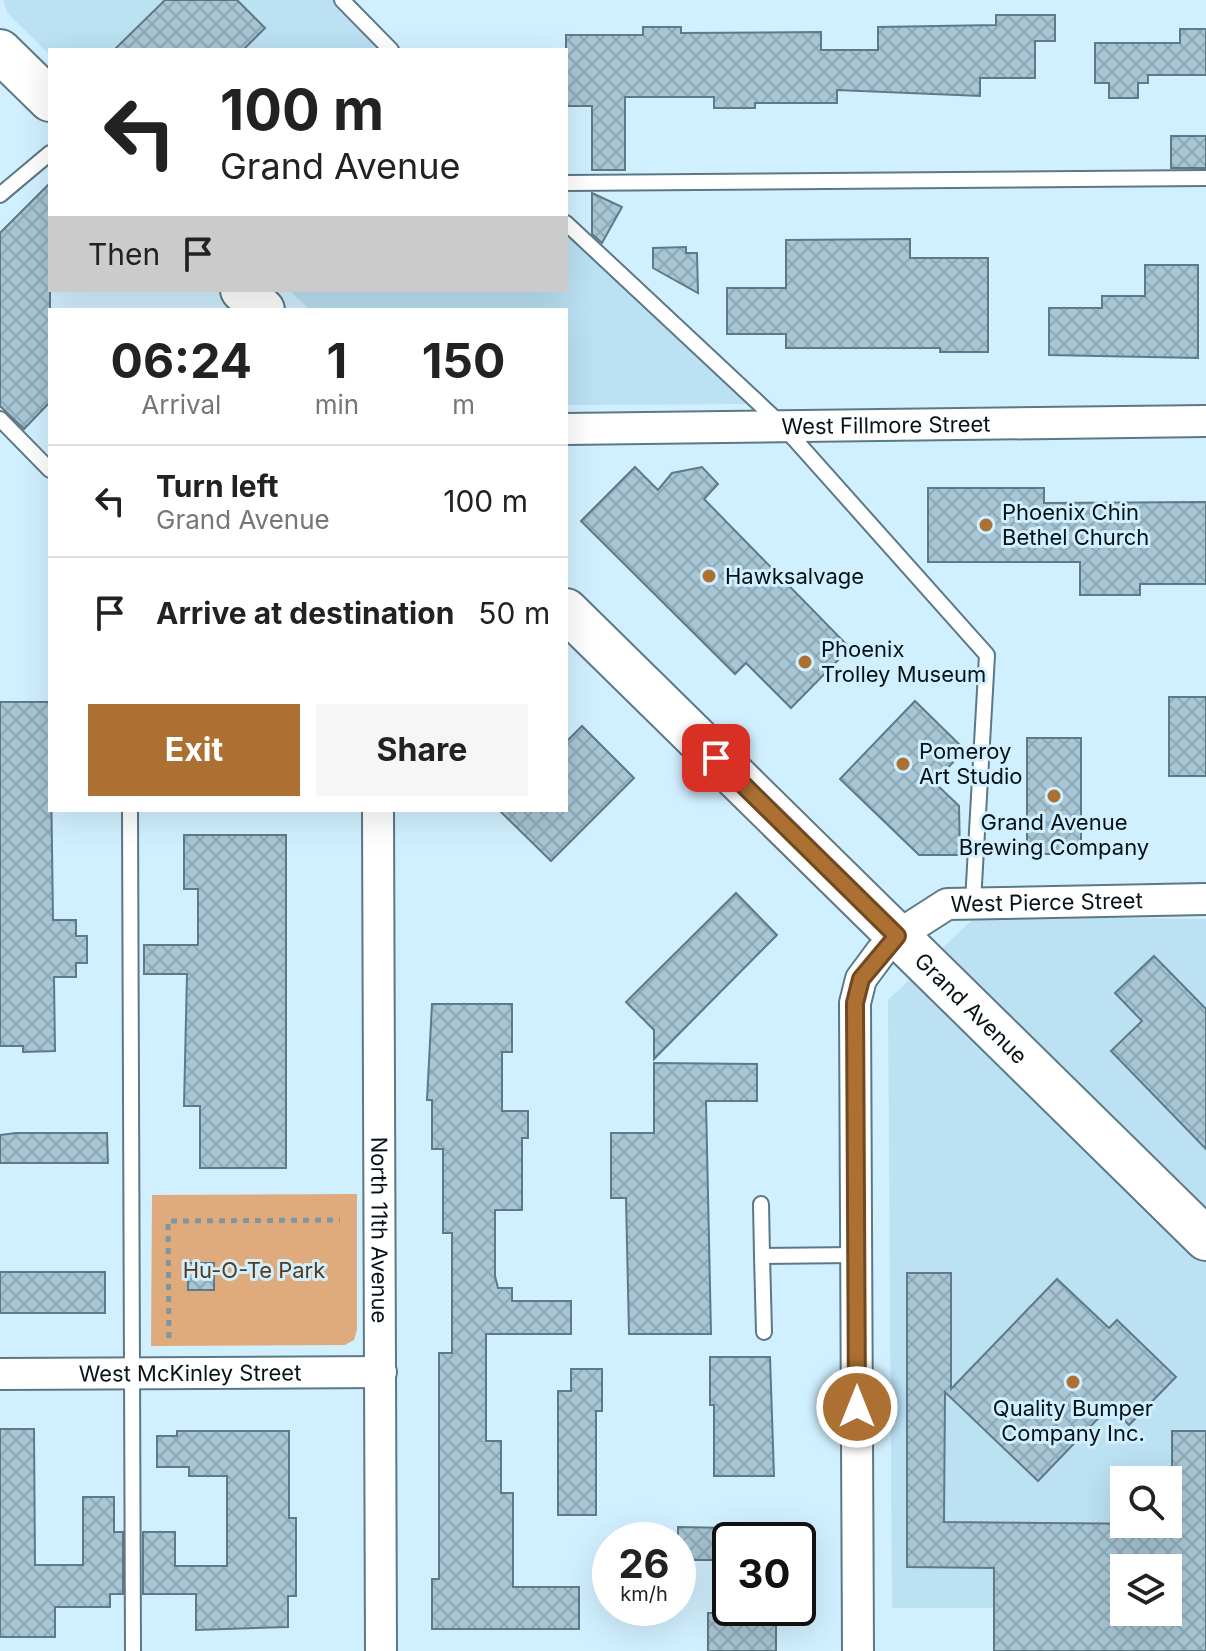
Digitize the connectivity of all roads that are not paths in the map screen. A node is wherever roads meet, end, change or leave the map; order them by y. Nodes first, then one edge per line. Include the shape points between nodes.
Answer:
1 (342, 0) edge
2 (389, 48) edge
3 (0, 51) edge
4 (48, 98) edge
5 (48, 155) edge
6 (1206, 178) edge
7 (568, 183) edge
8 (0, 195) edge
9 (568, 225) edge
10 (244, 292) edge
11 (261, 308) edge
12 (0, 419) edge
13 (1206, 421) edge
14 (781, 424) junction
15 (568, 429) edge
16 (48, 468) edge
17 (568, 612) edge
18 (130, 812) edge
19 (378, 812) edge
20 (1206, 899) edge
21 (973, 902) junction
22 (897, 936) junction
23 (761, 1204) dead end
24 (1206, 1239) edge
25 (856, 1255) junction
26 (762, 1256) junction
27 (764, 1332) dead end
28 (381, 1372) junction
29 (0, 1374) edge
30 (132, 1374) junction
31 (133, 1651) edge
32 (381, 1651) edge
33 (858, 1651) edge

1 - 2 lane
3 - 4 main road
5 - 8 lane
6 - 7 lane
9 - 14 lane
10 - 11 main road
12 - 16 lane
13 - 14 street, West Fillmore Street
14 - 15 street, West Fillmore Street
14 - 21 lane via 987,655
17 - 22 main road, Grand Avenue
18 - 30 lane
19 - 28 street, North 11th Avenue
20 - 21 street, West Pierce Street
21 - 22 street, West Pierce Street via 947,904
22 - 24 main road, Grand Avenue
22 - 25 street, West Pierce Street via 861,979 855,1003
23 - 26 lane
25 - 26 lane
25 - 33 street, West Pierce Street
26 - 27 lane
28 - 30 street, West McKinley Street
28 - 32 street, North 11th Avenue
29 - 30 street, West McKinley Street
30 - 31 lane

